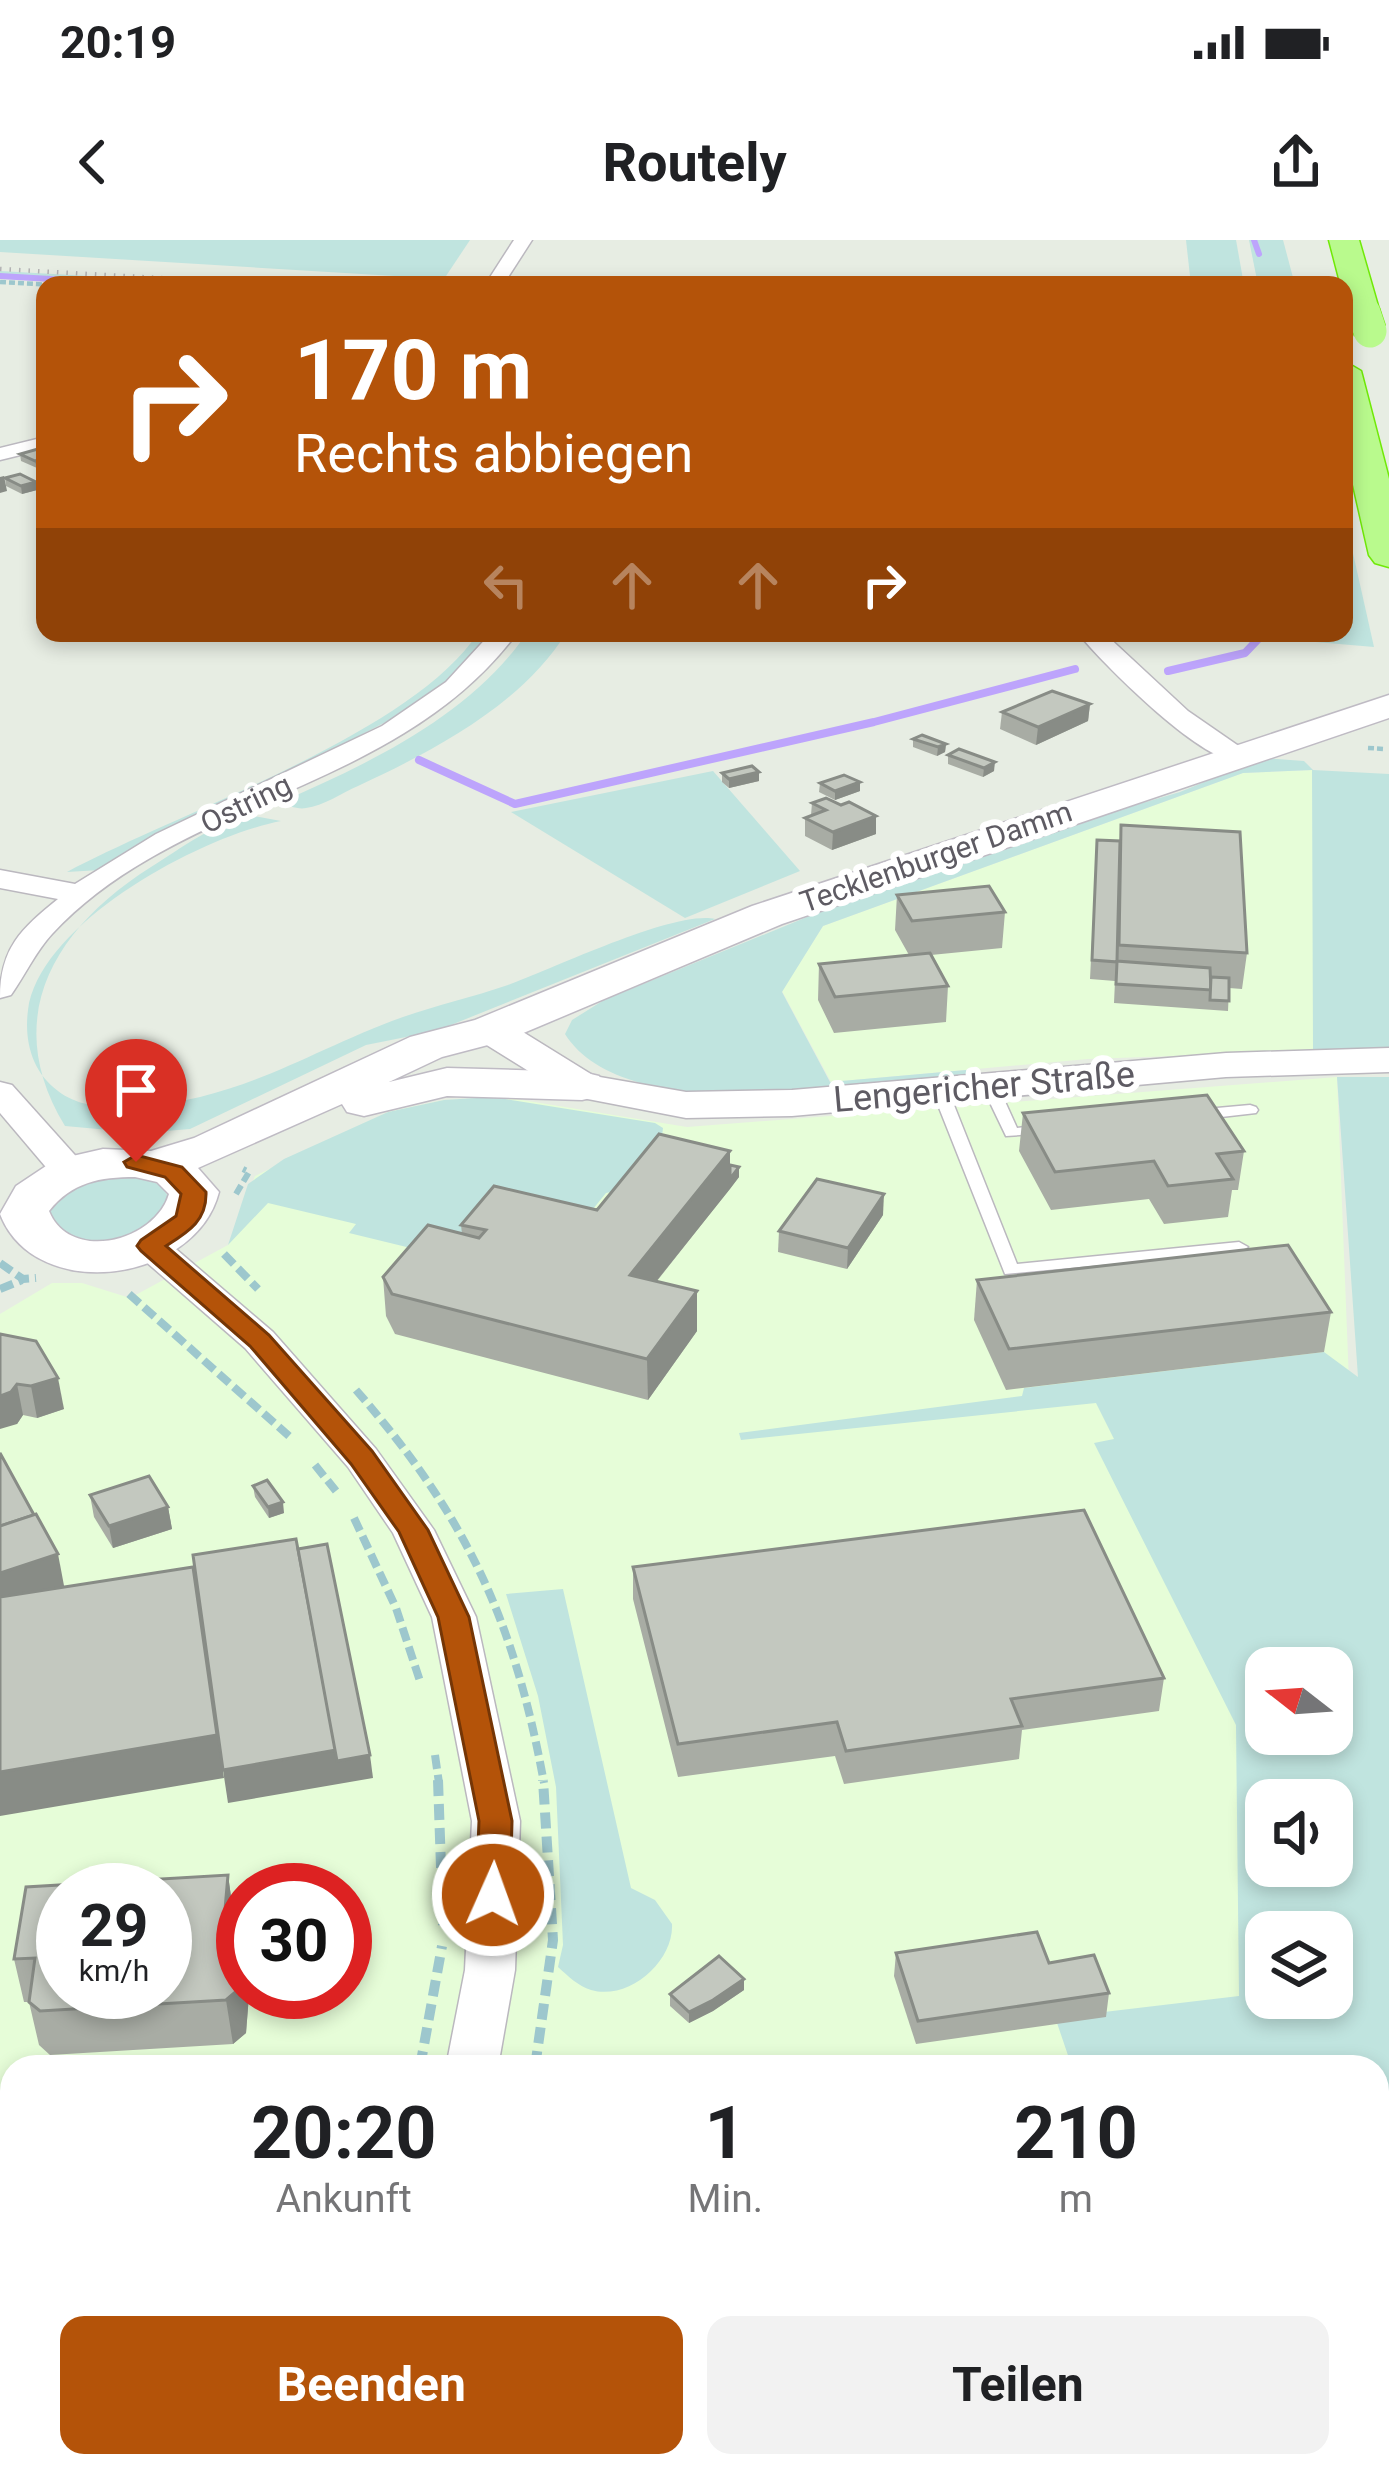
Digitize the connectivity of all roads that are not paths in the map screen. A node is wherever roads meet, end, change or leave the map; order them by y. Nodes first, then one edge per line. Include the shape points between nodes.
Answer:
1 (523, 240) edge
2 (1344, 240) edge
3 (500, 276) edge
4 (1362, 369) edge
5 (36, 445) edge
6 (0, 454) edge
7 (1389, 554) edge
8 (496, 642) edge
9 (1100, 642) edge
10 (1389, 706) edge
11 (1233, 755) junction
12 (0, 879) edge
13 (81, 894) junction
14 (0, 988) edge
15 (491, 1030) junction
16 (1389, 1060) edge
17 (582, 1085) junction
18 (990, 1085) junction
19 (940, 1090) junction
20 (0, 1092) edge
21 (345, 1108) junction
22 (1250, 1110) dead end
23 (1178, 1117) edge
24 (1060, 1128) edge
25 (69, 1171) junction
26 (175, 1179) junction
27 (150, 1246) junction
28 (1239, 1247) edge
29 (20, 1259) edge
30 (474, 2055) edge

1 - 3 street
2 - 4 highway via 1367,322
4 - 7 highway
5 - 6 street
8 - 13 street, Ostring via 443,698 402,725
9 - 11 street
10 - 11 main road, Tecklenburger Damm
11 - 15 main road, Tecklenburger Damm via 767,915
12 - 13 street
13 - 14 street, Ostring via 20,954
15 - 17 street, Lengericher Straße
15 - 21 main road, Tecklenburger Damm via 449,1060
15 - 26 main road, Tecklenburger Damm via 426,1047 211,1148
16 - 18 street, Lengericher Straße
17 - 19 street, Lengericher Straße via 650,1101 736,1106
17 - 21 main road, Lengericher Straße via 447,1082
18 - 19 street, Lengericher Straße
18 - 24 lane via 1012,1133
19 - 28 lane via 1011,1270
20 - 25 street
21 - 26 main road, Tecklenburger Damm
22 - 23 lane
25 - 26 main road via 114,1162
25 - 29 main road via 47,1182 24,1211
26 - 27 main road via 194,1207
27 - 29 main road
27 - 30 street via 259,1340 362,1458 413,1530 454,1617 496,1821 490,1970

